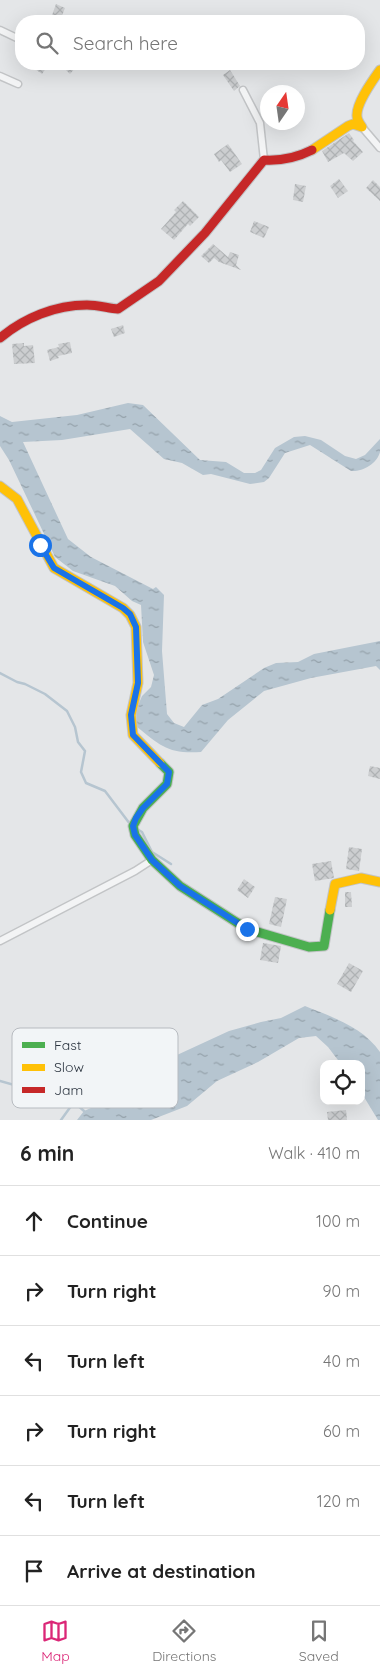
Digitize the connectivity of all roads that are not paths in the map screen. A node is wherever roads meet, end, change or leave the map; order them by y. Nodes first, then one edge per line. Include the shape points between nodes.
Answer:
1 (0, 30) edge
2 (15, 37) edge
3 (380, 70) edge
4 (0, 76) edge
5 (18, 84) dead end
6 (244, 90) dead end
7 (362, 127) junction
8 (380, 148) edge
9 (264, 160) junction
10 (0, 338) edge
11 (0, 486) edge
12 (152, 860) junction
13 (380, 882) edge
14 (0, 941) edge

1 - 2 street
3 - 7 street via 357,112
4 - 5 street
6 - 9 street via 260,123
7 - 8 street
7 - 9 street via 348,126 312,151 274,162
9 - 10 street via 205,233 159,281 118,309 86,305 56,309 20,323
11 - 12 street via 17,499 54,568 123,608 136,627 138,683 131,715 133,735 169,772 167,784 143,808 133,826 135,835
12 - 13 street via 180,886 247,929 309,947 324,946 334,884 360,878
12 - 14 street via 135,872

